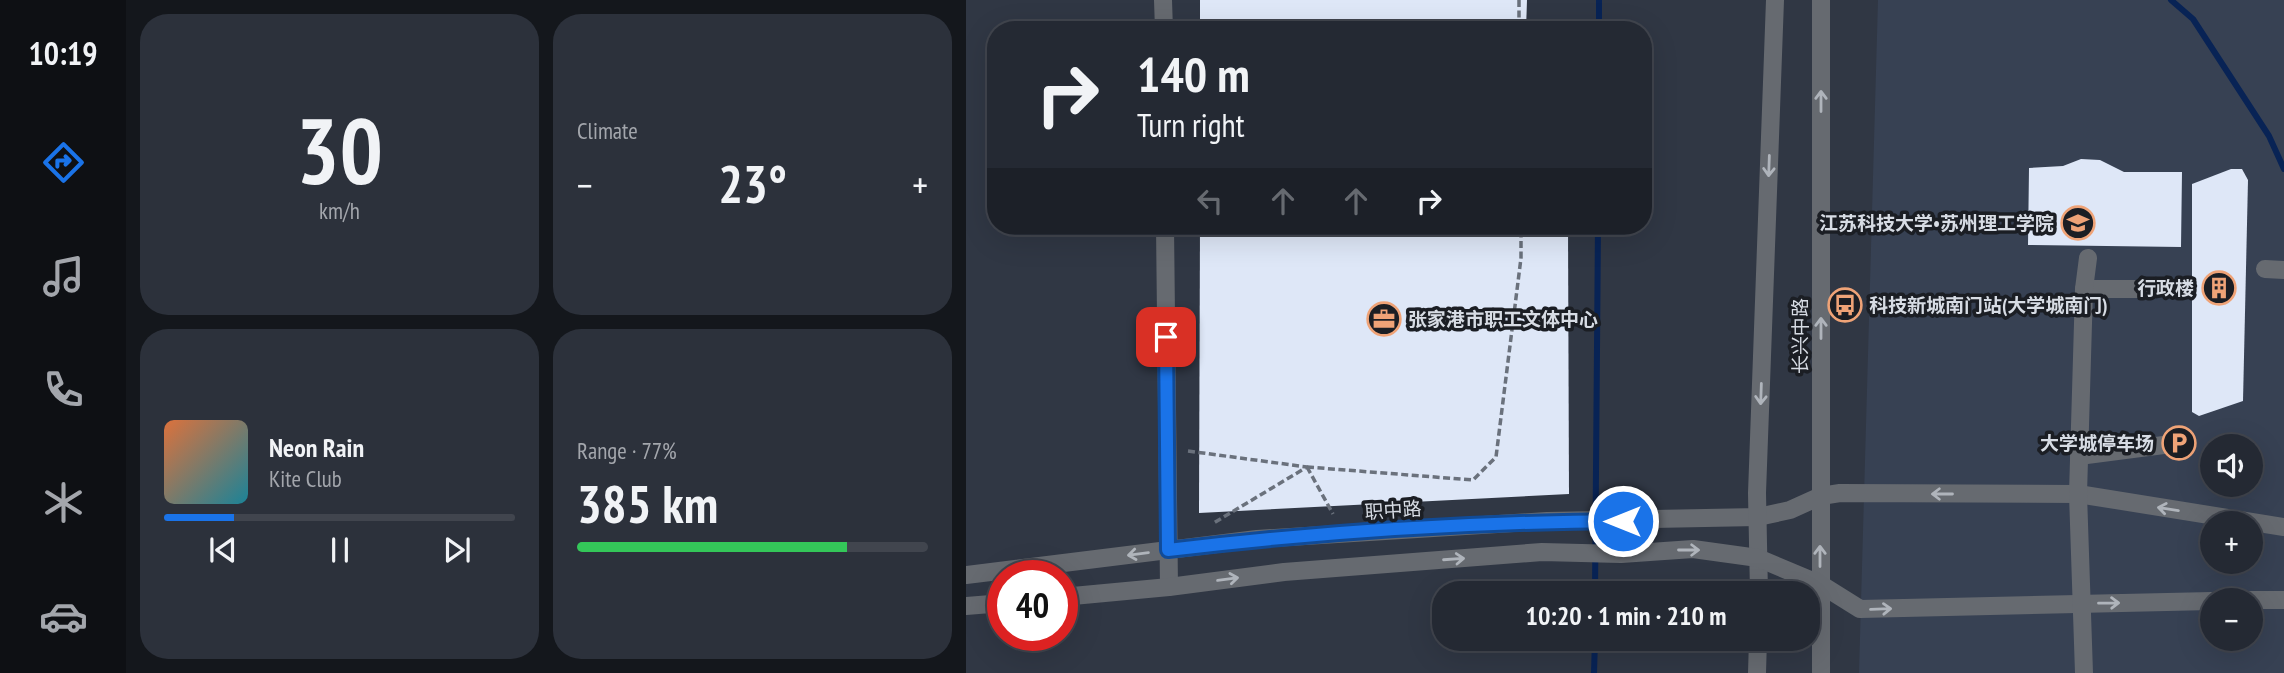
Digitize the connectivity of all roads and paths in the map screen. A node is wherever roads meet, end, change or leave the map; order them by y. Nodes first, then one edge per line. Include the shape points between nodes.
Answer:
1 (1163, 0) edge
2 (1519, 0) edge
3 (1774, 0) edge
4 (1821, 0) edge
5 (1164, 21) edge
6 (1519, 21) edge
7 (1165, 235) edge
8 (1521, 235) edge
9 (2088, 258) dead end
10 (2265, 269) dead end
11 (2284, 270) edge
12 (2084, 289) junction
13 (2153, 289) dead end
14 (2179, 443) dead end
15 (1167, 448) junction
16 (2079, 456) junction
17 (1307, 467) junction
18 (2078, 494) junction
19 (1821, 496) junction
20 (1758, 517) junction
21 (2284, 527) edge
22 (1203, 529) dead end
23 (1343, 534) junction
24 (1168, 550) junction
25 (1758, 558) junction
26 (966, 575) edge
27 (1759, 581) edge
28 (1813, 581) edge
29 (1820, 584) junction
30 (1170, 587) junction
31 (1078, 596) edge
32 (2263, 600) edge
33 (2284, 600) edge
34 (2200, 601) edge
35 (2082, 603) junction
36 (987, 604) edge
37 (966, 606) edge
38 (1758, 651) edge
39 (1758, 673) edge
40 (1821, 673) edge
41 (2084, 673) edge

1 - 5 street
2 - 6 path
3 -> 20 street, 长兴中路
19 -> 4 street, 长兴中路
7 - 15 street
8 - 17 path via 1496,457 1473,480
9 - 12 street
10 - 11 street
12 - 13 street
12 - 16 street
14 - 16 street
15 - 17 path
15 - 24 street
16 - 18 street
17 - 22 path
17 - 23 path
18 -> 19 street, 职中路
21 -> 18 street, 职中路
18 - 35 street
19 - 20 street, 职中路
29 -> 19 street, 长兴中路
20 - 23 street, 职中路 via 1547,521
20 - 25 street, 长兴中路
23 - 24 street, 职中路
24 -> 26 street, 职中路
24 - 30 street
25 - 27 street, 长兴中路
25 - 28 street
30 -> 25 street via 1284,572 1542,552 1621,554 1693,549
29 -> 35 street via 1860,610
29 - 40 street, 长兴中路
30 - 31 street
32 - 33 street
35 -> 34 street
35 - 41 street
36 - 37 street
38 - 39 street

